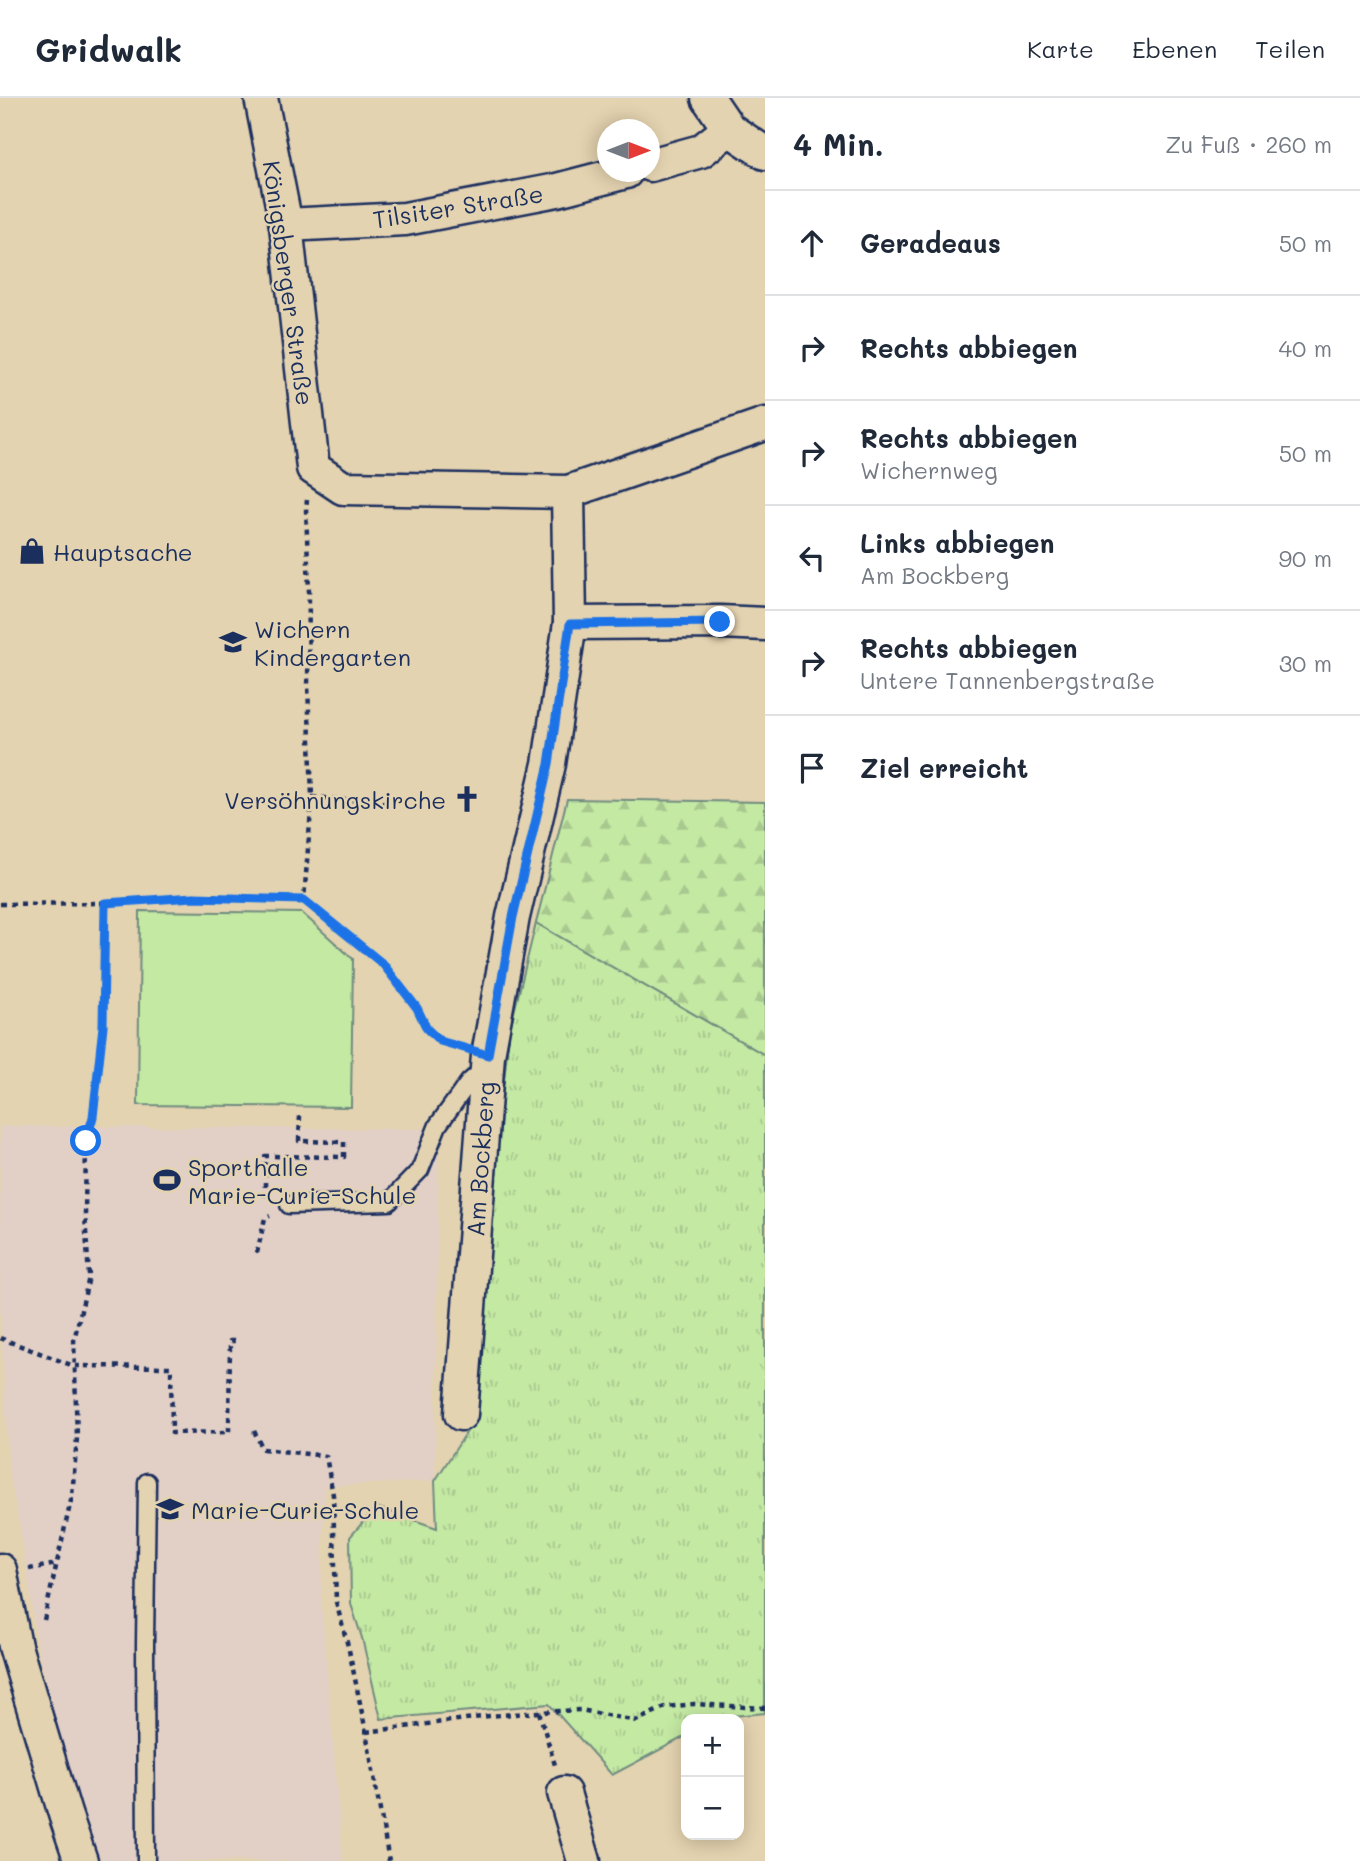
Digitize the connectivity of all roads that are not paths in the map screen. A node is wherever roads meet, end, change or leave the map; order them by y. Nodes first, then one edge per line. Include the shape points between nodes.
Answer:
1 (261, 98) edge
2 (708, 98) edge
3 (729, 129) junction
4 (765, 153) edge
5 (660, 162) edge
6 (597, 180) edge
7 (286, 225) junction
8 (765, 425) edge
9 (568, 492) junction
10 (570, 624) junction
11 (765, 624) edge
12 (487, 1061) junction
13 (289, 1205) road end
14 (461, 1414) dead end
15 (147, 1482) dead end
16 (0, 1570) edge
17 (564, 1793) road end
18 (80, 1861) edge
19 (146, 1861) edge
20 (584, 1861) edge

1 - 7 street, Königsberger Straße
2 - 3 street
3 - 4 street
3 - 5 street via 701,151
6 - 7 street, Tilsiter Straße via 405,219
7 - 9 street, Königsberger Straße via 313,468 343,488
8 - 9 street
9 - 10 street, Am Bockberg
10 - 11 street
10 - 12 street, Am Bockberg via 549,764 513,917
12 - 13 lane via 438,1125 420,1170 389,1202
12 - 14 street, Am Bockberg
15 - 19 lane
16 - 18 street via 15,1646
17 - 20 street

